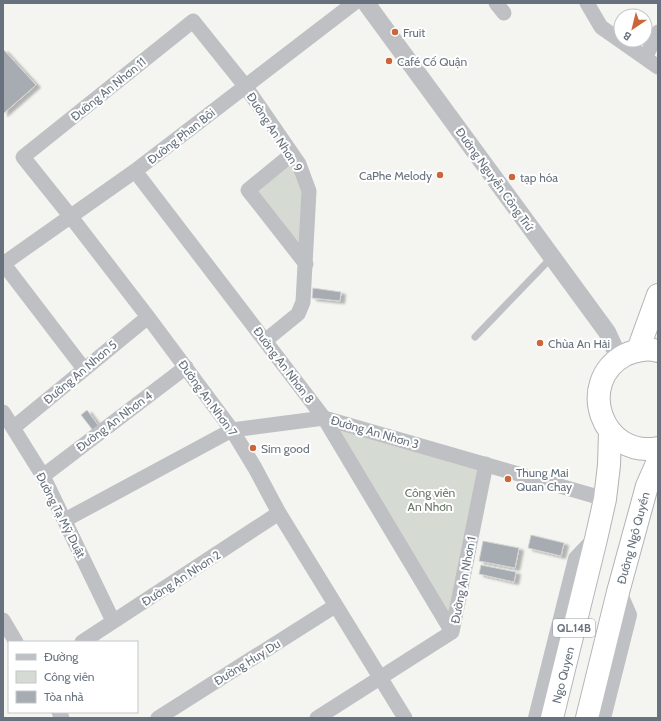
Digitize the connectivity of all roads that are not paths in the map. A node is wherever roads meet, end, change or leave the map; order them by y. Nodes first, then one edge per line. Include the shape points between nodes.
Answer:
1 (354, 3) edge
2 (366, 3) edge
3 (590, 5) edge
4 (193, 22) joint
5 (658, 32) edge
6 (645, 58) junction
7 (658, 67) edge
8 (246, 87) junction
9 (292, 154) junction
10 (23, 157) joint
11 (135, 171) junction
12 (71, 217) junction
13 (552, 257) junction
14 (3, 264) edge
15 (306, 264) junction
16 (658, 295) edge
17 (148, 317) junction
18 (476, 337) dead end
19 (266, 340) junction
20 (648, 350) edge
21 (619, 358) junction
22 (186, 367) junction
23 (84, 369) junction
24 (3, 412) edge
25 (324, 418) junction
26 (13, 428) junction
27 (232, 430) junction
28 (610, 432) junction
29 (658, 448) edge
30 (658, 461) edge
31 (486, 464) junction
32 (43, 476) junction
33 (605, 499) junction
34 (279, 513) junction
35 (65, 520) junction
36 (596, 539) junction
37 (618, 592) junction
38 (335, 606) junction
39 (3, 620) edge
40 (114, 621) junction
41 (452, 632) junction
42 (15, 641) edge
43 (84, 641) edge
44 (380, 677) junction
45 (158, 718) edge
46 (317, 718) edge
47 (405, 718) edge
48 (537, 718) edge
49 (552, 718) edge
50 (587, 718) edge
51 (602, 718) edge

1 - 8 street, Đường Phan Bôi
2 - 13 street, Đường Nguyễn Công Trứ
3 - 6 street via 601,26
4 - 8 street, Đường An Nhơn 9
4 - 10 street, Đường An Nhơn 11
5 - 6 street
6 - 7 street
8 - 9 street, Đường An Nhơn 9
8 - 11 street, Đường Phan Bôi
9 - 15 street, Đường An Nhơn 9 via 299,164 309,191
9 - 15 street via 248,190
10 - 12 street, Đường An Nhơn 7
11 - 12 street, Đường Phan Bôi
11 - 19 street, Đường An Nhơn 8
12 - 14 street, Đường Phan Bôi
12 - 17 street, Đường An Nhơn 7
13 - 18 lane
13 - 21 street, Đường Nguyễn Công Trứ via 607,332
14 - 23 street
15 - 19 street, Đường An Nhơn 9 via 303,302 298,314
16 - 20 highway
17 - 22 street, Đường An Nhơn 7
17 - 23 street, Đường An Nhơn 5
19 - 25 street, Đường An Nhơn 8
20 - 21 highway via 628,353
21 - 28 highway via 609,368 598,393 602,420
22 - 27 street, Đường An Nhơn 7
22 - 32 street, Đường An Nhơn 4
23 - 26 street, Đường An Nhơn 5
24 - 26 street, Đường Tạ Mỹ Duật
25 - 27 street, Đường An Nhơn 3
25 - 31 street, Đường An Nhơn 3
25 - 41 street, Đường An Nhơn 8
26 - 32 street, Đường Tạ Mỹ Duật
27 - 34 street, Đường An Nhơn 7
27 - 35 street, Đường An Nhơn 3
28 - 29 highway via 629,446 640,449
28 - 33 highway, Ngo Quyen / QL.14B
30 - 37 highway, Đường Ngô Quyền / QL.14B via 647,486
31 - 33 street, Đường An Nhơn 3
31 - 41 street, Đường An Nhơn 1
32 - 35 street, Đường Tạ Mỹ Duật
33 - 36 highway, Ngo Quyen / QL.14B
34 - 38 street, Đường An Nhơn 7
34 - 40 street, Đường An Nhơn 2
35 - 40 street, Đường Tạ Mỹ Duật
36 - 48 street, Ngo Quyen via 577,559
36 - 49 highway, Ngo Quyen / QL.14B
37 - 50 highway, Đường Ngô Quyền / QL.14B
37 - 51 street, Đường Ngô Quyền via 628,615
38 - 44 street, Đường An Nhơn 7
38 - 45 street, Đường Huy Du
39 - 42 street
40 - 43 street, Đường An Nhơn 2
41 - 44 street, Đường An Nhơn 1
44 - 46 street, Đường An Nhơn 1
44 - 47 street, Đường An Nhơn 7

